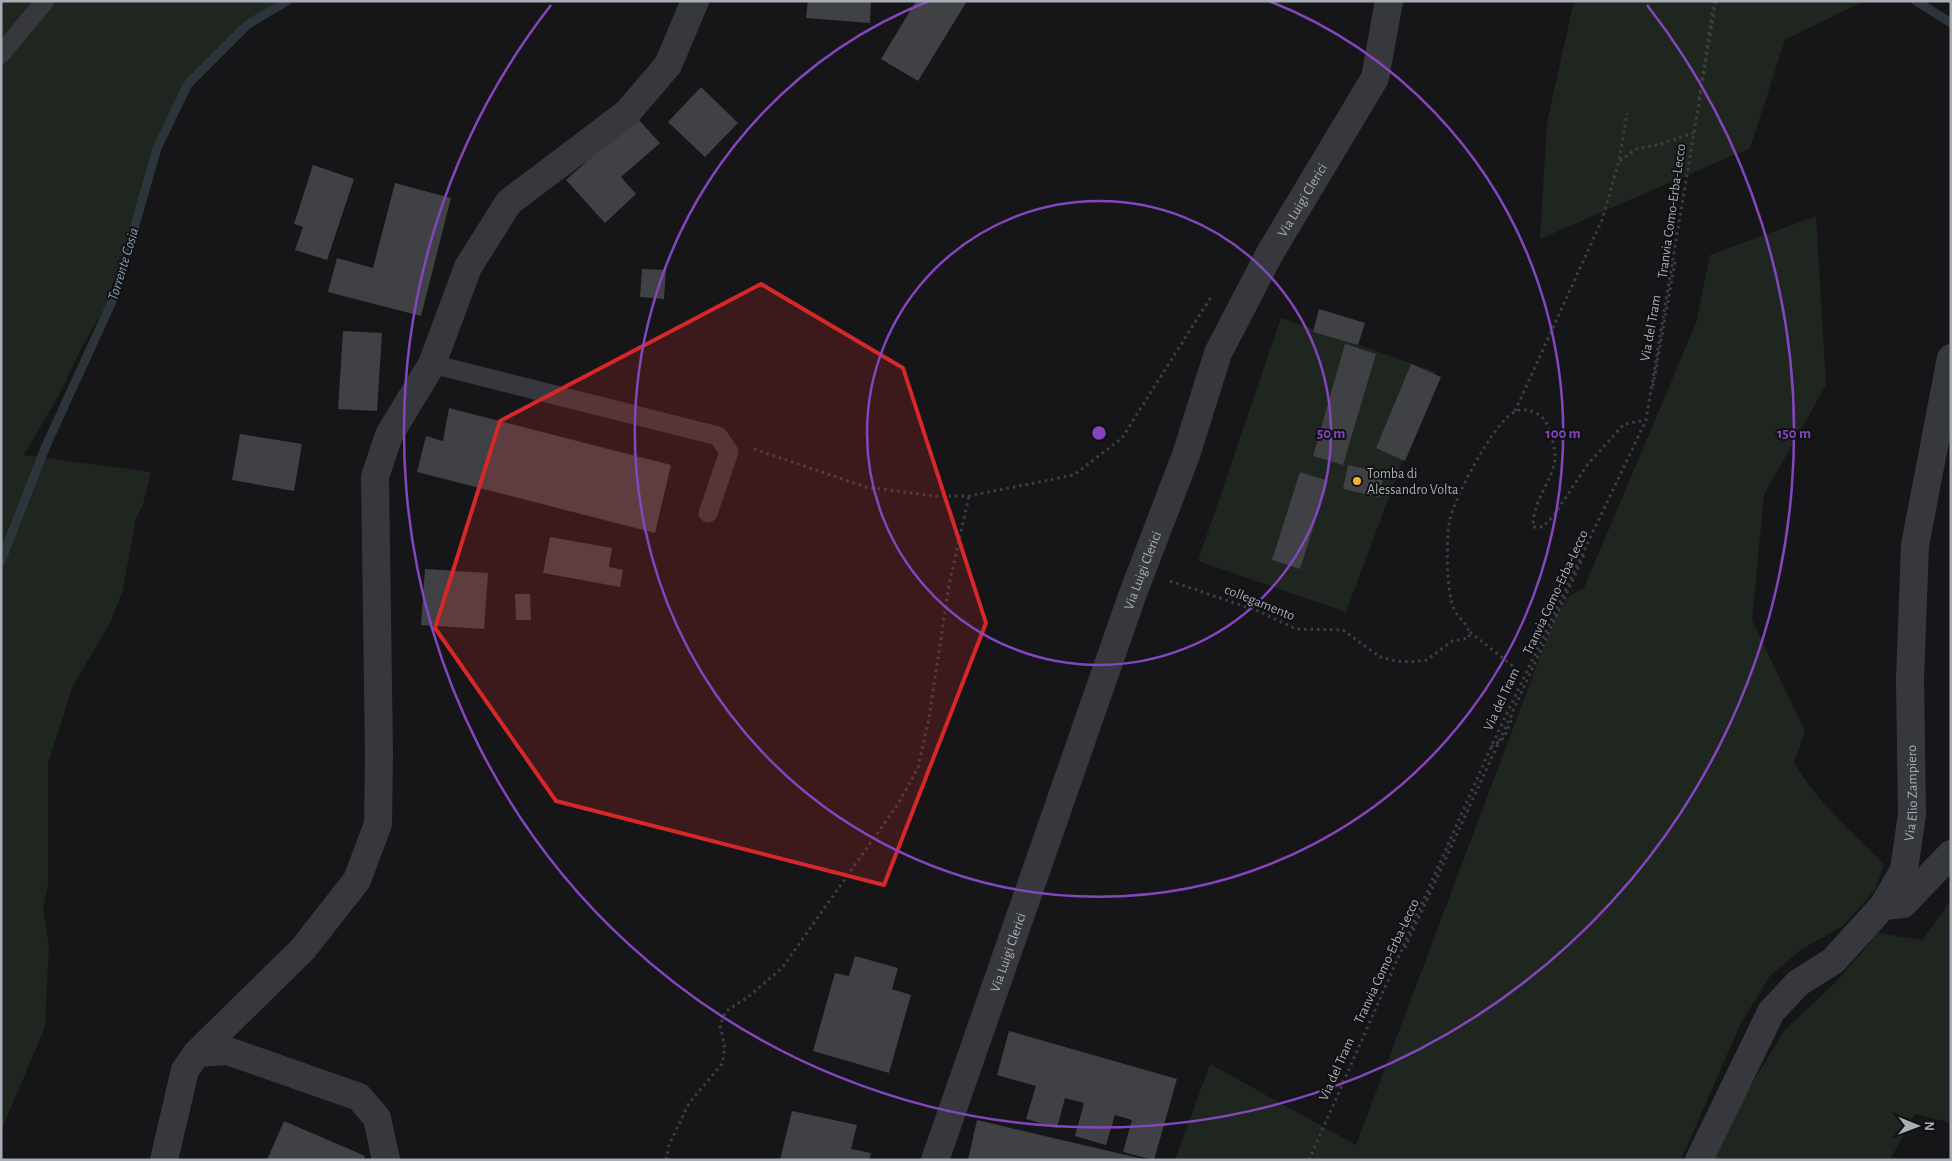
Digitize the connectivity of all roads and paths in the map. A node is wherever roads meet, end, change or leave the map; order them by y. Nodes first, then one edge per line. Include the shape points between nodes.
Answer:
1 (46, 1) edge
2 (695, 1) edge
3 (1389, 1) edge
4 (1715, 1) edge
5 (1, 54) edge
6 (1627, 113) dead end
7 (1696, 132) junction
8 (1619, 161) junction
9 (1214, 293) dead end
10 (1951, 358) edge
11 (432, 364) junction
12 (1515, 411) junction
13 (1646, 420) junction
14 (718, 436) junction
15 (969, 496) junction
16 (708, 513) dead end
17 (1132, 596) junction
18 (1469, 632) junction
19 (1514, 667) dead end
20 (1529, 680) dead end
21 (1491, 747) junction
22 (1951, 854) edge
23 (1883, 906) junction
24 (197, 1053) junction
25 (164, 1160) edge
26 (386, 1160) edge
27 (666, 1160) edge
28 (935, 1160) edge
29 (1308, 1160) edge
30 (1699, 1160) edge

1 - 5 lane
2 - 11 street via 668,65 626,113 509,202 468,267
3 - 17 street, Via Luigi Clerici via 1375,78 1270,253 1218,352 1186,455
4 - 7 path, Via del Tram
4 - 29 path, Tranvia Como-Erba-Lecco via 1669,305 1646,411 1624,467
6 - 8 path
7 - 8 path via 1636,149
7 - 13 path, Via del Tram
8 - 12 path via 1602,220
9 - 15 path via 1122,438 1074,475
10 - 23 street, Via Elio Zampiero via 1915,544 1910,678 1912,814 1904,870
11 - 14 lane
11 - 24 street via 388,435 376,477 378,824 357,880 303,949
12 - 13 path via 1529,410 1542,417 1555,456 1551,474 1537,501 1533,527 1543,526 1554,515 1588,464 1624,424
12 - 18 path via 1496,428 1469,475 1450,518 1449,593 1454,610 1467,624
13 - 21 path, Via del Tram
14 - 15 path via 866,487 935,496
14 - 16 lane via 729,452
15 - 27 path via 949,585 918,768 898,804 782,968 726,1011 720,1025 725,1048 722,1064 689,1103 669,1145
17 - 18 path, collegamento via 1158,582 1172,581 1258,611 1296,629 1343,630 1380,657 1396,661 1427,660 1452,641 1469,638
17 - 28 street, Via Luigi Clerici
18 - 19 path
20 - 21 path via 1504,738
21 - 29 path, Via del Tram
22 - 23 street via 1903,904
23 - 30 street, Via Elio Zampiero via 1833,961 1798,982 1771,1012
24 - 25 street via 185,1070
24 - 26 street via 228,1051 360,1096 377,1118

